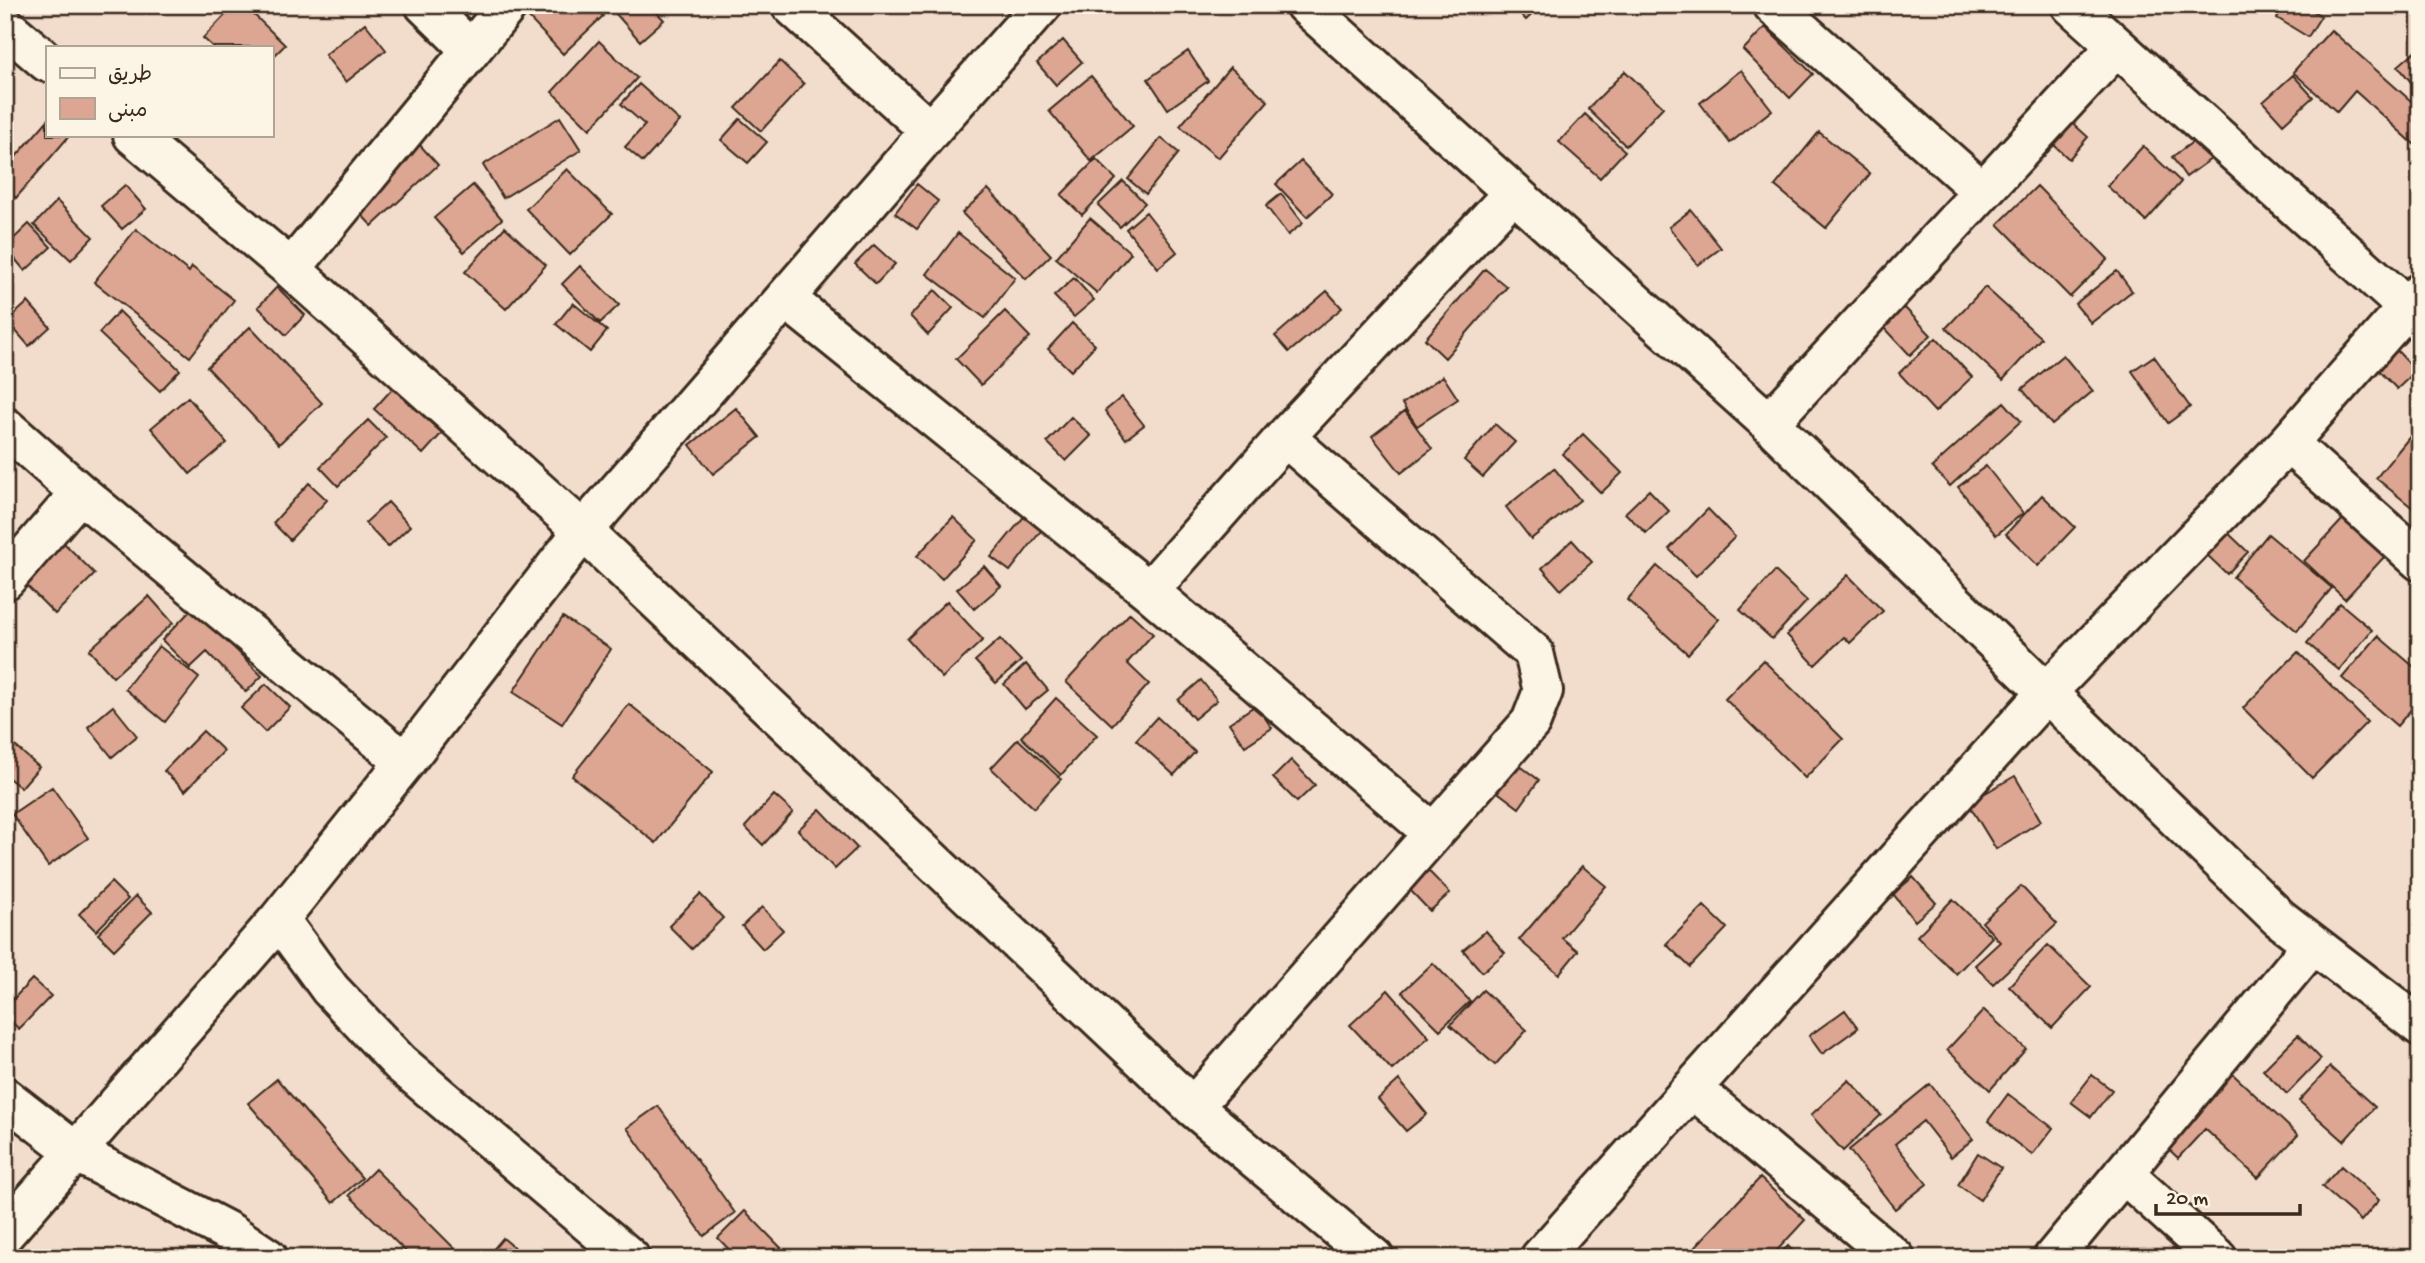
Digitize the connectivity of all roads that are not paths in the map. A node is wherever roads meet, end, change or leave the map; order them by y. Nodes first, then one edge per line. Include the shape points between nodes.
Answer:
1 (425, 5) edge
2 (508, 5) edge
3 (791, 5) edge
4 (1042, 5) edge
5 (1305, 5) edge
6 (1773, 5) edge
7 (2071, 5) edge
8 (5, 26) edge
9 (2116, 47) junction
10 (471, 50) junction
11 (46, 61) edge
12 (930, 131) junction
13 (134, 136) edge
14 (1982, 191) junction
15 (1513, 192) junction
16 (291, 269) junction
17 (785, 298) junction
18 (2414, 300) edge
19 (1769, 423) junction
20 (5, 427) edge
21 (1285, 437) junction
22 (2288, 443) junction
23 (80, 493) junction
24 (583, 531) junction
25 (2420, 561) edge
26 (5, 580) edge
27 (1149, 591) junction
28 (2046, 693) junction
29 (405, 762) junction
30 (1433, 834) junction
31 (279, 919) junction
32 (2313, 944) junction
33 (2420, 1026) edge
34 (1692, 1088) junction
35 (5, 1097) edge
36 (1193, 1107) junction
37 (78, 1153) junction
38 (2123, 1173) junction
39 (5, 1233) edge
40 (268, 1258) edge
41 (629, 1258) edge
42 (1374, 1258) edge
43 (1540, 1258) edge
44 (1895, 1258) edge
45 (2053, 1258) edge
46 (2217, 1258) edge

1 - 10 street
2 - 10 street
3 - 12 street
4 - 12 street
5 - 15 street
6 - 14 street
7 - 9 street
8 - 11 street
9 - 14 street
9 - 18 street
10 - 16 street
12 - 17 street
13 - 16 street
14 - 19 street
15 - 19 street
15 - 21 street
16 - 24 street
17 - 24 street
17 - 27 street
18 - 22 street
19 - 28 street
20 - 23 street
21 - 27 street
21 - 30 street via 1534,653 1543,691 1531,722
22 - 25 street
22 - 28 street
23 - 26 street
23 - 29 street
24 - 29 street
24 - 36 street
27 - 30 street
28 - 32 street via 2279,918
28 - 34 street
29 - 31 street
30 - 36 street
31 - 37 street
31 - 41 street via 330,989 400,1063
32 - 33 street
32 - 38 street
34 - 43 street
34 - 44 street
35 - 37 street
36 - 42 street
37 - 39 street
37 - 40 street via 229,1232
38 - 45 street
38 - 46 street

